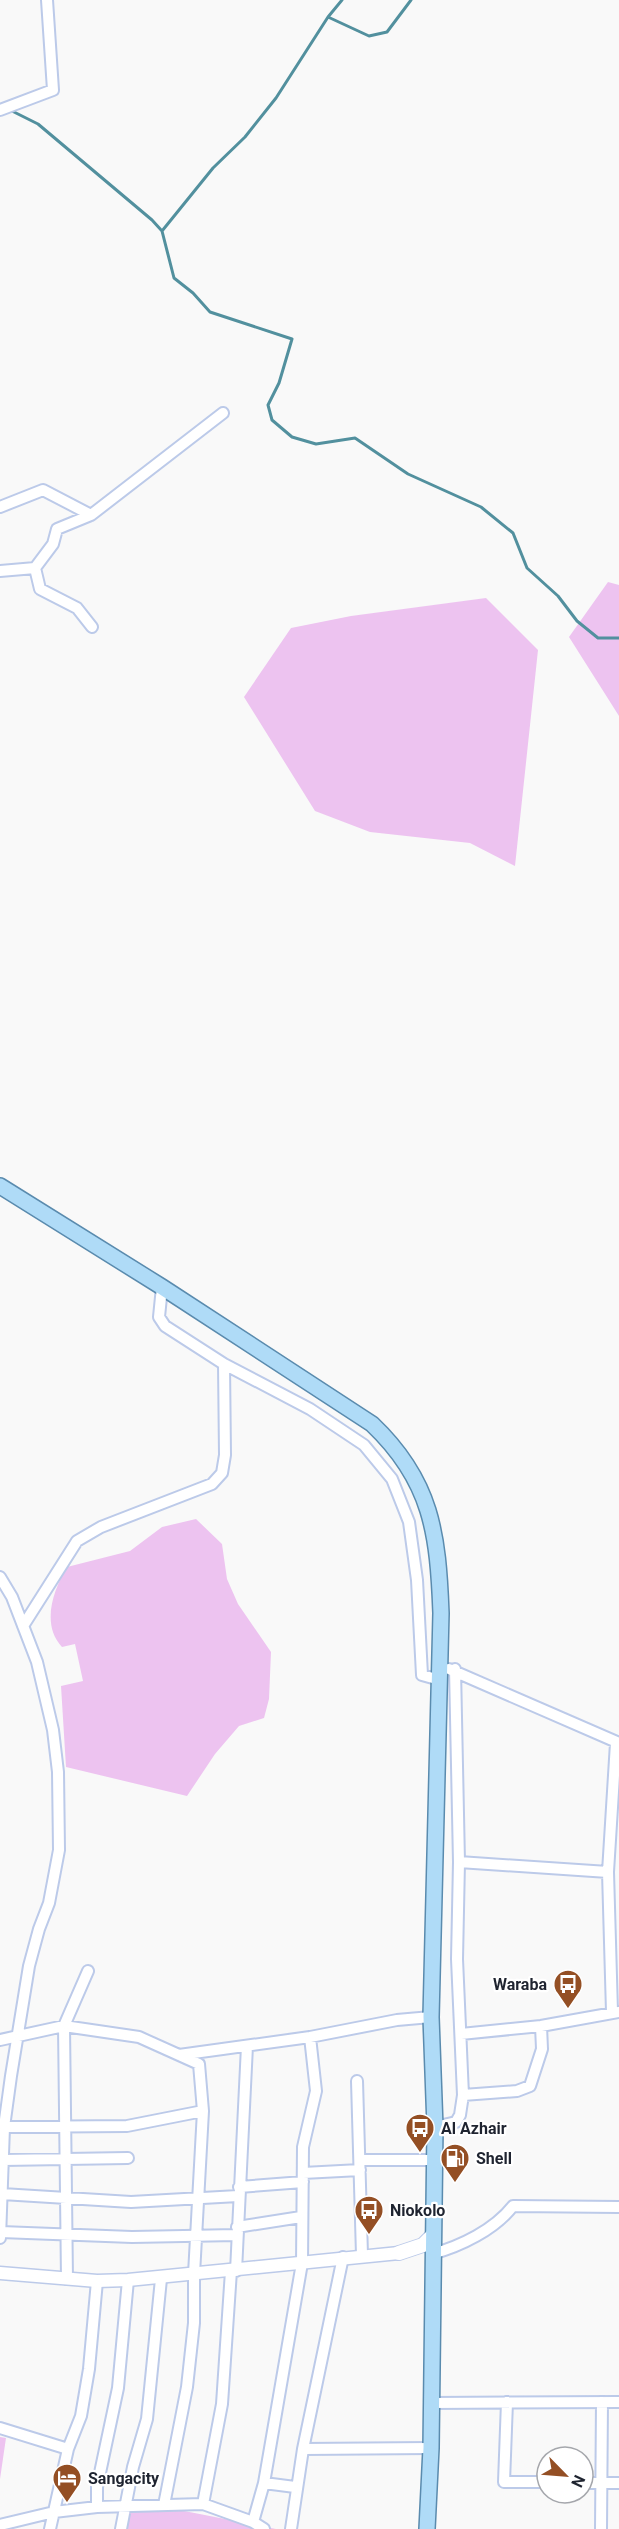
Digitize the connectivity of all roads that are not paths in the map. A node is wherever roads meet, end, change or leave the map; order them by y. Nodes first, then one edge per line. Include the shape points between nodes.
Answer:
1 (47, 0) edge
2 (0, 110) edge
3 (223, 413) dead end
4 (0, 507) edge
5 (91, 515) junction
6 (34, 568) junction
7 (0, 571) edge
8 (92, 627) dead end
9 (0, 1186) edge
10 (162, 1287) junction
11 (224, 1364) junction
12 (0, 1577) edge
13 (23, 1626) junction
14 (445, 1673) junction
15 (618, 1743) edge
16 (615, 1843) edge
17 (459, 1862) junction
18 (608, 1872) junction
19 (614, 1911) edge
20 (88, 1971) dead end
21 (615, 2012) edge
22 (431, 2017) junction
23 (64, 2026) junction
24 (541, 2026) junction
25 (461, 2034) junction
26 (18, 2037) junction
27 (310, 2037) junction
28 (0, 2040) edge
29 (247, 2046) junction
30 (178, 2055) junction
31 (357, 2081) dead end
32 (463, 2095) junction
33 (203, 2111) junction
34 (65, 2125) junction
35 (2, 2127) edge
36 (435, 2127) junction
37 (128, 2157) dead end
38 (66, 2159) junction
39 (3, 2160) junction
40 (434, 2160) junction
41 (360, 2165) junction
42 (303, 2177) junction
43 (239, 2192) junction
44 (2, 2194) junction
45 (66, 2197) junction
46 (197, 2199) junction
47 (619, 2206) edge
48 (301, 2217) junction
49 (236, 2231) junction
50 (1, 2232) edge
51 (69, 2234) junction
52 (196, 2234) junction
53 (432, 2235) junction
54 (0, 2238) edge
55 (399, 2253) junction
56 (362, 2255) junction
57 (343, 2258) junction
58 (432, 2260) junction
59 (302, 2263) junction
60 (234, 2271) junction
61 (0, 2273) edge
62 (194, 2274) junction
63 (161, 2278) junction
64 (67, 2279) junction
65 (128, 2280) junction
66 (97, 2281) junction
67 (507, 2402) junction
68 (602, 2402) junction
69 (619, 2402) edge
70 (431, 2403) junction
71 (0, 2428) edge
72 (431, 2448) junction
73 (68, 2449) junction
74 (303, 2449) junction
75 (264, 2482) junction
76 (535, 2482) edge
77 (595, 2483) edge
78 (601, 2483) junction
79 (619, 2483) edge
80 (295, 2487) junction
81 (203, 2504) junction
82 (164, 2505) junction
83 (125, 2506) junction
84 (97, 2507) junction
85 (54, 2512) junction
86 (254, 2522) junction
87 (0, 2525) edge
88 (50, 2529) edge
89 (121, 2529) edge
90 (264, 2529) edge
91 (291, 2529) edge
92 (427, 2529) edge
93 (601, 2529) edge

1 - 2 street via 53,90
3 - 5 street
4 - 5 street via 43,490
5 - 6 street via 57,529 53,544
6 - 7 street
6 - 8 street via 40,589 77,608
9 - 10 main road
10 - 11 street via 159,1317 165,1326
10 - 14 main road via 333,1397 395,1445 422,1491 437,1540
11 - 13 street via 222,1473 212,1484 101,1527 77,1541
11 - 14 street via 310,1409 364,1445 392,1479 409,1522 417,1580 422,1674
12 - 13 street
13 - 26 street via 53,1730 59,1850 49,1903 29,1966
14 - 15 street
14 - 17 street
14 - 22 main road
15 - 16 street
16 - 18 street
17 - 18 street
17 - 25 street via 457,1959
18 - 19 street
19 - 21 street
20 - 23 street
21 - 24 street
22 - 27 street via 397,2019
22 - 36 main road
23 - 26 street
23 - 30 street via 139,2037
23 - 34 street
24 - 25 street
24 - 32 street via 542,2049 530,2086 517,2091
25 - 32 street
26 - 28 street
26 - 35 street
27 - 29 street
27 - 42 street via 316,2091 303,2147
29 - 30 street
29 - 43 street
30 - 33 street via 199,2064
31 - 41 street
32 - 36 street via 456,2122
33 - 34 street via 127,2126
33 - 46 street
34 - 35 street
34 - 38 street
35 - 39 street
36 - 40 main road
37 - 38 street
38 - 39 street
38 - 45 street
39 - 44 street
40 - 41 street
40 - 53 main road
41 - 42 street
41 - 56 street
42 - 43 street
42 - 48 street
43 - 46 street
43 - 49 street
44 - 45 street
44 - 50 street
45 - 46 street via 131,2202
45 - 51 street
46 - 52 street
47 - 58 street via 513,2206 488,2229
48 - 49 street
48 - 59 street
49 - 52 street
49 - 60 street
50 - 51 street
50 - 54 street
51 - 52 street
51 - 64 street
52 - 62 street
53 - 55 main road via 423,2245
53 - 58 main road
55 - 56 street
55 - 58 main road
56 - 57 street
57 - 59 street
57 - 74 street
58 - 70 main road
59 - 60 street
59 - 75 street
60 - 62 street
60 - 81 street via 222,2404
61 - 64 street
62 - 63 street
62 - 82 street via 194,2323 187,2387
63 - 65 street
63 - 83 street via 147,2419
64 - 66 street
65 - 66 street
65 - 84 street via 118,2388 97,2487
66 - 73 street via 81,2416
67 - 68 street
67 - 70 street
67 - 76 street via 504,2482
68 - 69 street
68 - 78 street
70 - 72 main road
71 - 73 street
72 - 74 street
72 - 92 main road
73 - 85 street
74 - 80 street
75 - 80 street
75 - 86 street
77 - 78 street
78 - 79 street
78 - 93 street
80 - 91 street
81 - 82 street
81 - 86 street
82 - 83 street
83 - 84 street
83 - 89 street
84 - 85 street
85 - 87 street
85 - 88 street
86 - 90 street

